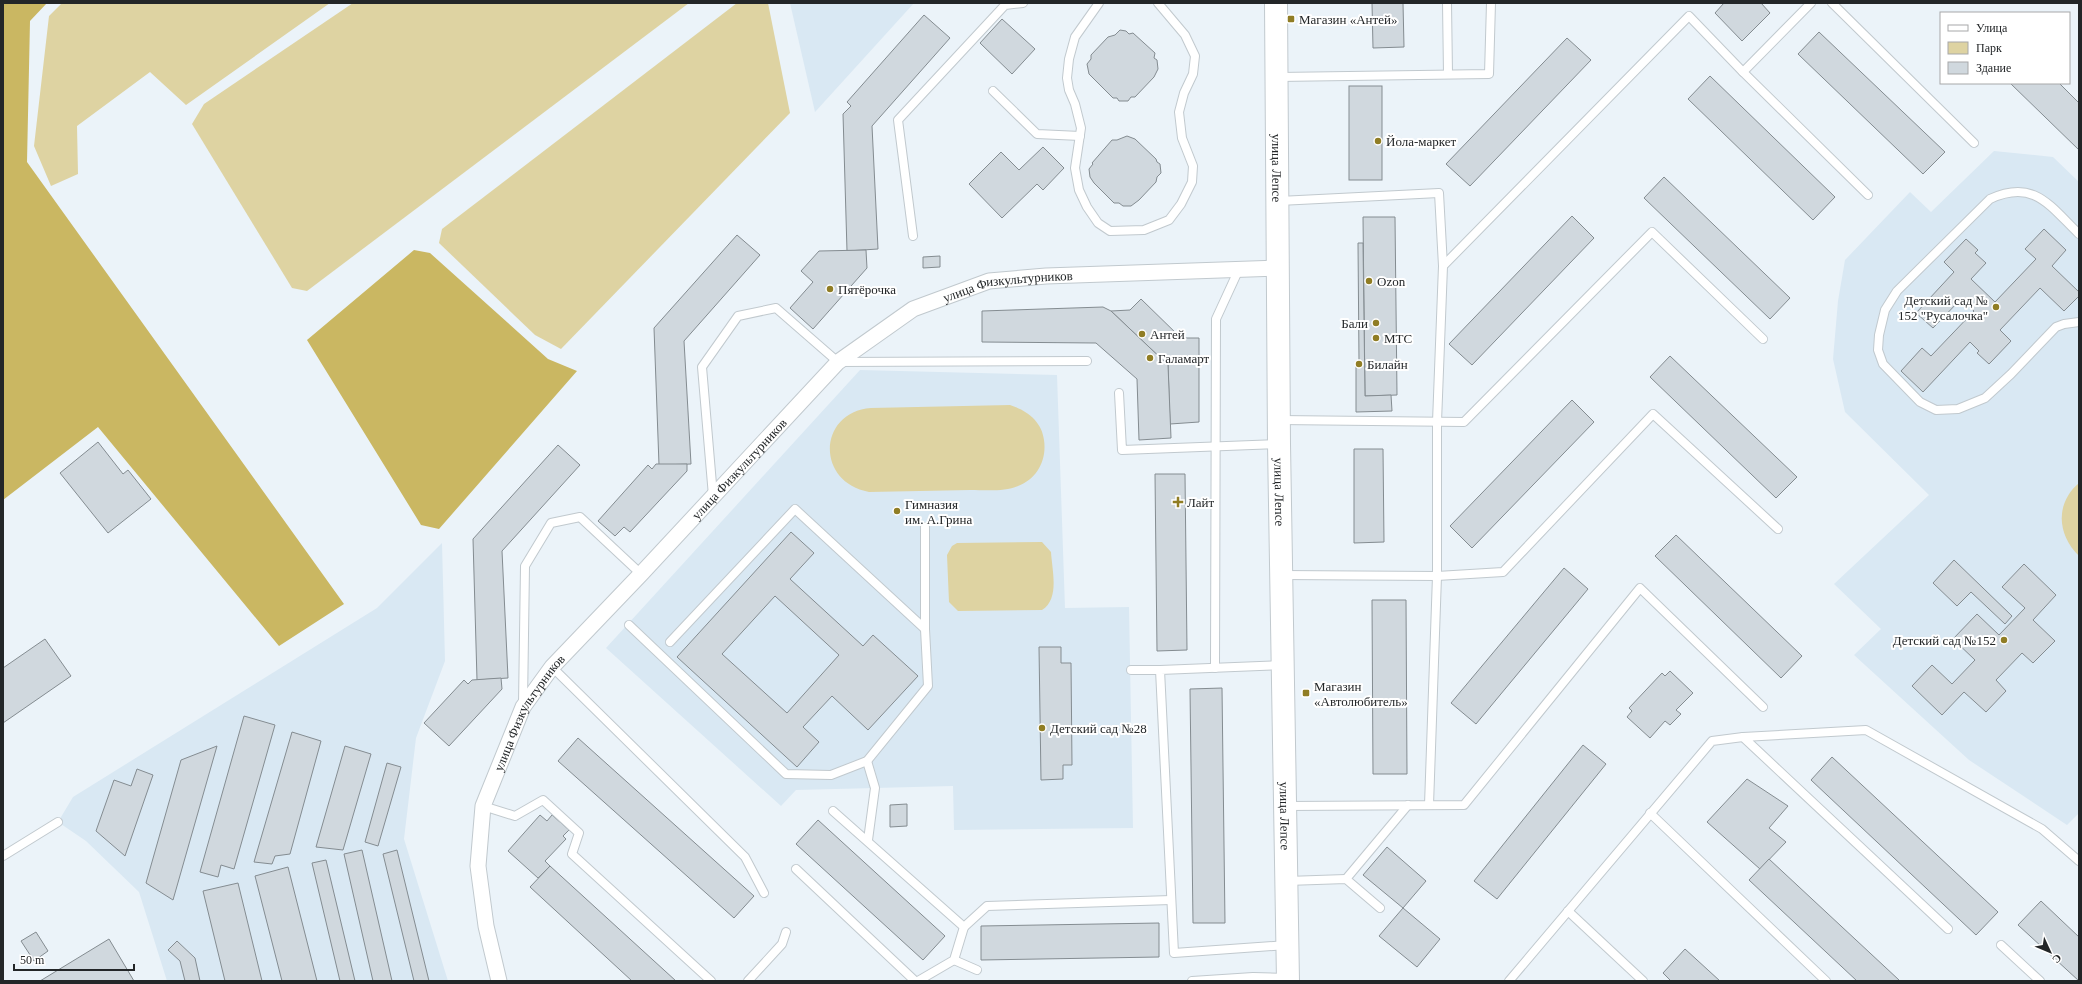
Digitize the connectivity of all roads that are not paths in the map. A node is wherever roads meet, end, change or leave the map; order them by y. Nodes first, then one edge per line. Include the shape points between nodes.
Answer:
1 (1024, 3) edge
2 (1099, 3) edge
3 (1158, 3) edge
4 (1276, 3) edge
5 (1447, 3) edge
6 (1491, 3) edge
7 (1811, 3) edge
8 (1832, 3) edge
9 (1743, 72) junction
10 (1448, 74) junction
11 (1277, 77) junction
12 (993, 91) dead end
13 (1080, 136) junction
14 (1974, 143) dead end
15 (1868, 195) dead end
16 (1276, 202) junction
17 (2079, 234) edge
18 (913, 236) dead end
19 (1443, 266) junction
20 (1276, 268) junction
21 (1239, 270) junction
22 (2079, 322) edge
23 (1763, 339) dead end
24 (1087, 361) dead end
25 (838, 362) junction
26 (1119, 393) dead end
27 (1278, 420) junction
28 (1437, 422) junction
29 (1278, 444) junction
30 (1217, 448) junction
31 (713, 496) junction
32 (925, 527) dead end
33 (1778, 529) dead end
34 (641, 574) junction
35 (1280, 575) junction
36 (1437, 576) junction
37 (628, 625) dead end
38 (925, 629) junction
39 (670, 642) dead end
40 (1282, 665) junction
41 (552, 667) junction
42 (1215, 668) junction
43 (1130, 670) dead end
44 (1160, 670) junction
45 (523, 707) junction
46 (1763, 707) dead end
47 (1743, 737) junction
48 (867, 761) junction
49 (1408, 805) junction
50 (1429, 805) junction
51 (483, 806) junction
52 (1285, 806) junction
53 (833, 811) dead end
54 (1650, 813) junction
55 (58, 822) dead end
56 (868, 840) junction
57 (3, 856) edge
58 (2079, 861) edge
59 (796, 869) dead end
60 (1346, 879) junction
61 (1286, 881) junction
62 (764, 893) dead end
63 (1170, 900) junction
64 (1380, 908) dead end
65 (1568, 911) junction
66 (964, 927) junction
67 (1948, 929) dead end
68 (786, 932) dead end
69 (1287, 945) junction
70 (2001, 945) dead end
71 (954, 960) junction
72 (977, 970) dead end
73 (1288, 980) edge
74 (498, 981) edge
75 (711, 981) edge
76 (748, 981) edge
77 (916, 981) edge
78 (1192, 981) edge
79 (1509, 981) edge
80 (1643, 981) edge
81 (1826, 981) edge
82 (2040, 981) edge

1 - 18 lane via 1005,5 898,120
2 - 13 lane via 1075,38 1068,59 1069,90 1079,118
3 - 13 lane via 1185,35 1195,56 1193,74 1179,112 1182,138 1193,166 1192,182 1169,220 1144,230 1110,231 1098,223 1079,190 1076,168
4 - 11 main road, улица Лепсе
5 - 10 lane
6 - 10 lane via 1490,74
7 - 9 lane
8 - 14 lane
9 - 15 lane
9 - 19 lane via 1689,16
10 - 11 lane
11 - 16 main road, улица Лепсе
12 - 13 lane via 1037,134
16 - 19 lane via 1439,193
16 - 20 main road, улица Лепсе
17 - 22 lane via 2045,201 2035,195 2024,191 2005,192 1990,199 1897,291 1885,310 1878,350 1883,364 1920,402 1936,410 1958,409 1985,398 2056,327
19 - 28 lane
20 - 21 street, улица Физкультурников
20 - 27 main road, улица Лепсе
21 - 25 street, улица Физкультурников via 1046,276 989,281 913,309
21 - 30 lane via 1216,319
23 - 28 lane via 1652,232 1464,422
24 - 25 lane
25 - 31 street, улица Физкультурников
25 - 31 lane via 776,308 738,316 702,367
26 - 30 lane via 1122,450
27 - 28 lane
27 - 29 main road, улица Лепсе
28 - 36 lane
29 - 30 lane
29 - 35 main road, улица Лепсе
30 - 42 lane
31 - 34 street, улица Физкультурников
32 - 38 lane
33 - 36 lane via 1653,414 1503,572
34 - 41 street, улица Физкультурников
34 - 45 lane via 580,517 551,524 525,566
35 - 36 lane
35 - 40 main road, улица Лепсе
36 - 50 lane
37 - 48 lane via 786,774 831,775
38 - 39 lane via 795,509
38 - 48 lane via 928,686
40 - 42 lane
40 - 52 main road, улица Лепсе
41 - 45 street, улица Физкультурников
41 - 62 lane via 745,857
42 - 44 lane
43 - 44 lane
44 - 63 lane
45 - 51 street, улица Физкультурников
46 - 50 lane via 1640,588 1464,805
47 - 54 lane via 1712,740
47 - 58 lane via 1866,730 2042,829
47 - 67 lane
48 - 56 lane via 875,788
49 - 50 lane
49 - 52 lane
49 - 60 lane
51 - 74 street, улица Физкультурников via 478,866 486,926
51 - 75 lane via 515,816 543,800 579,833 572,854
52 - 61 main road, улица Лепсе
53 - 56 lane
54 - 65 lane
54 - 81 lane
55 - 57 lane
56 - 66 lane
59 - 77 lane
60 - 61 lane
60 - 64 lane
61 - 69 main road, улица Лепсе
63 - 66 lane via 987,906
63 - 69 lane via 1174,953
65 - 79 lane
65 - 80 lane
66 - 71 lane
68 - 76 lane via 782,944
69 - 73 main road, улица Лепсе
70 - 82 lane
71 - 72 lane
71 - 77 lane
73 - 78 lane via 1253,978

